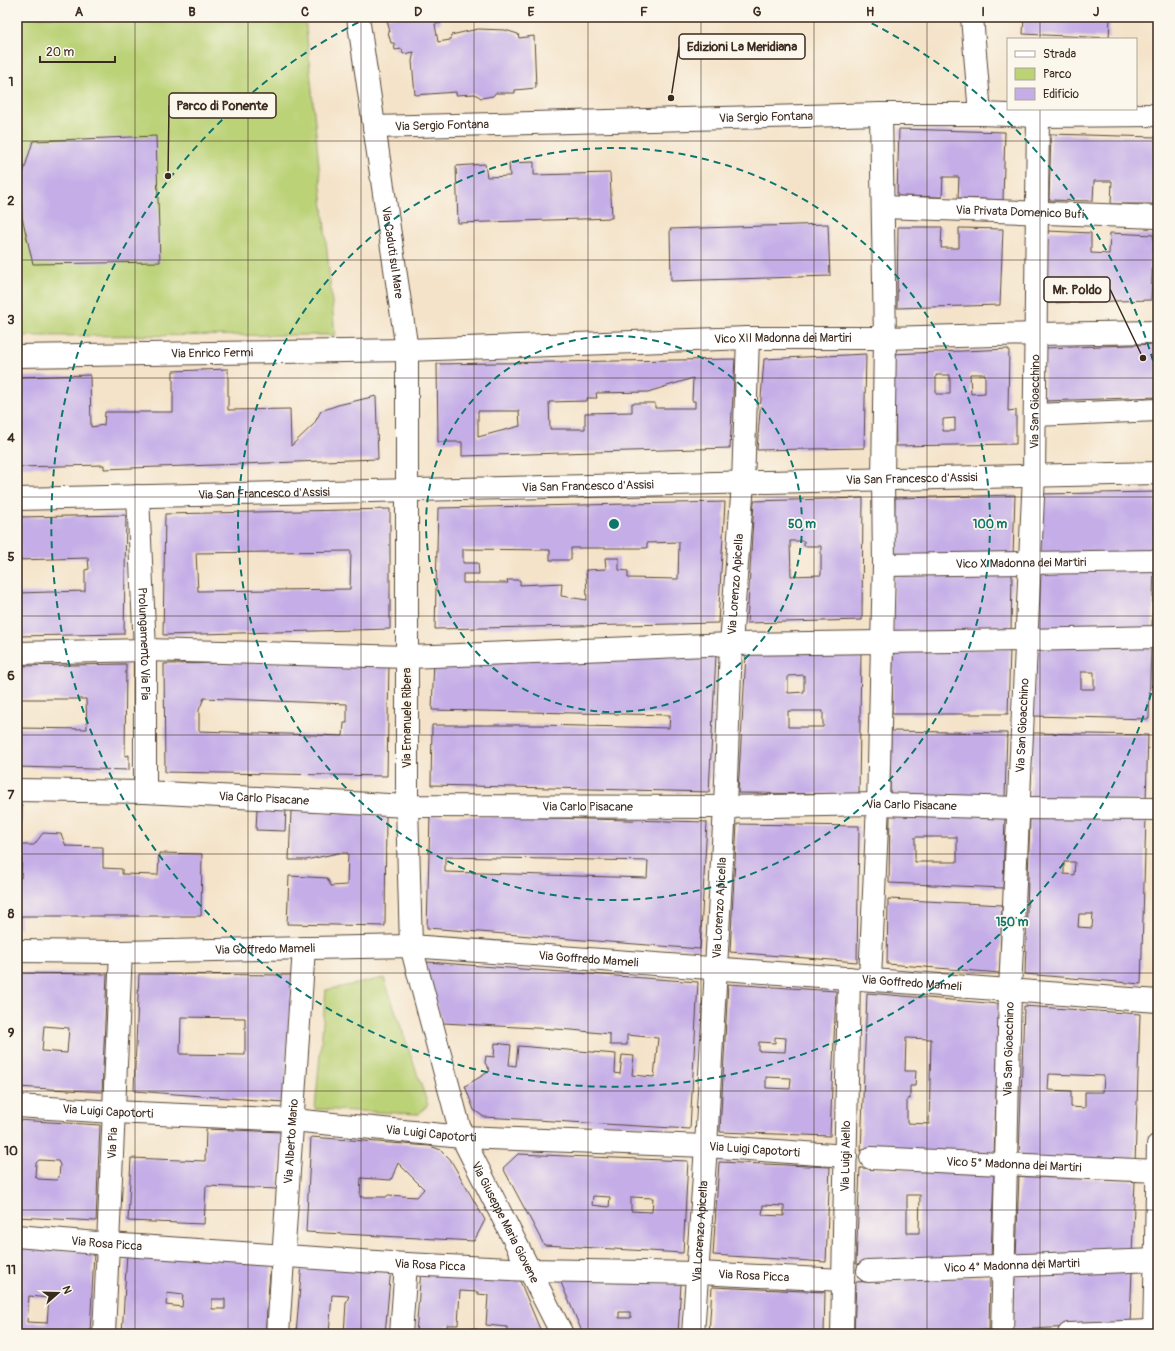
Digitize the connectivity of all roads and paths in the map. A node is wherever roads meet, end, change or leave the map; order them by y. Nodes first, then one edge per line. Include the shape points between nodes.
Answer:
1 (358, 17) edge
2 (972, 17) edge
3 (881, 114) junction
4 (980, 114) junction
5 (1158, 115) edge
6 (1038, 116) junction
7 (374, 126) junction
8 (883, 207) junction
9 (1038, 212) junction
10 (1158, 217) edge
11 (1158, 332) edge
12 (1036, 334) junction
13 (748, 338) junction
14 (885, 338) junction
15 (407, 350) junction
16 (17, 356) edge
17 (1158, 410) edge
18 (1035, 415) junction
19 (1158, 473) edge
20 (1034, 475) junction
21 (883, 479) junction
22 (743, 482) junction
23 (407, 490) junction
24 (138, 496) junction
25 (17, 499) edge
26 (1158, 561) edge
27 (1029, 563) junction
28 (884, 565) junction
29 (1158, 637) edge
30 (1026, 640) junction
31 (881, 643) junction
32 (731, 644) junction
33 (145, 650) junction
34 (17, 653) edge
35 (408, 657) junction
36 (17, 790) edge
37 (145, 792) junction
38 (878, 804) junction
39 (407, 806) junction
40 (725, 807) junction
41 (1019, 808) junction
42 (1158, 809) edge
43 (411, 946) junction
44 (304, 948) junction
45 (17, 951) edge
46 (121, 952) junction
47 (716, 968) junction
48 (860, 979) junction
49 (1010, 990) junction
50 (1158, 1001) edge
51 (17, 1106) edge
52 (114, 1112) junction
53 (293, 1120) junction
54 (462, 1137) junction
55 (1158, 1145) edge
56 (706, 1146) junction
57 (846, 1156) junction
58 (871, 1158) dead end
59 (1007, 1165) junction
60 (1157, 1171) edge
61 (17, 1236) edge
62 (108, 1244) junction
63 (283, 1255) junction
64 (1156, 1260) junction
65 (406, 1264) junction
66 (1004, 1265) junction
67 (530, 1270) junction
68 (868, 1271) dead end
69 (698, 1273) junction
70 (843, 1280) junction
71 (1154, 1332) edge
72 (104, 1334) edge
73 (278, 1334) edge
74 (401, 1334) edge
75 (562, 1334) edge
76 (693, 1334) edge
77 (842, 1334) edge
78 (1002, 1334) edge
79 (1069, 1334) edge

1 - 7 street, Via Caduti sul Mare
2 - 4 street
3 - 4 street, Via Sergio Fontana
3 - 7 street, Via Sergio Fontana
3 - 8 street, Via Luigi Aiello
4 - 6 street, Via Sergio Fontana
5 - 6 street, Via Sergio Fontana
6 - 9 street, Via San Gioacchino
7 - 15 street, Via Caduti sul Mare
8 - 9 street, Via Privata Domenico Bufi
8 - 14 street, Via Luigi Aiello
9 - 10 street, Via Privata Domenico Bufi
9 - 12 street, Via San Gioacchino
11 - 12 street, Vico XII Madonna dei Martiri
12 - 14 street, Vico XII Madonna dei Martiri
12 - 18 street, Via San Gioacchino
13 - 14 street, Vico XII Madonna dei Martiri
13 - 15 street, Vico XII Madonna dei Martiri
13 - 22 street, Via Lorenzo Apicella
14 - 21 street, Via Luigi Aiello
15 - 16 street, Via Enrico Fermi
15 - 23 street, Via Caduti sul Mare
17 - 18 street
18 - 20 street, Via San Gioacchino
19 - 20 street, Via San Francesco d'Assisi
20 - 21 street, Via San Francesco d'Assisi
20 - 27 street, Via San Gioacchino
21 - 22 street, Via San Francesco d'Assisi
21 - 28 street, Via Luigi Aiello
22 - 23 street, Via San Francesco d'Assisi
22 - 32 street, Via Lorenzo Apicella
23 - 24 street, Via San Francesco d'Assisi
23 - 35 street, Via Emanuele Ribera
24 - 25 street, Via San Francesco d'Assisi
24 - 33 street, Prolungamento Via Pia
26 - 27 street, Vico X Madonna dei Martiri
27 - 28 street, Vico X Madonna dei Martiri
27 - 30 street, Via San Gioacchino
28 - 31 street, Via Luigi Aiello
29 - 30 street
30 - 31 street
30 - 41 street, Via San Gioacchino
31 - 32 street
31 - 38 street, Via Luigi Aiello
32 - 35 street
32 - 40 street, Via Lorenzo Apicella
33 - 34 street
33 - 35 street
33 - 37 street, Prolungamento Via Pia
35 - 39 street, Via Emanuele Ribera
36 - 37 street, Via Carlo Pisacane
37 - 39 street, Via Carlo Pisacane
38 - 40 street, Via Carlo Pisacane
38 - 41 street, Via Carlo Pisacane
38 - 48 street, Via Luigi Aiello
39 - 40 street, Via Carlo Pisacane
39 - 43 street, Via Emanuele Ribera
40 - 47 street, Via Lorenzo Apicella
41 - 42 street, Via Carlo Pisacane
41 - 49 street, Via San Gioacchino
43 - 44 street, Via Goffredo Mameli
43 - 47 street, Via Goffredo Mameli
43 - 54 street, Via Giuseppe Maria Giovene
44 - 46 street, Via Goffredo Mameli
44 - 53 street, Via Alberto Mario
45 - 46 street, Via Goffredo Mameli
46 - 52 street, Via Pia
47 - 48 street, Via Goffredo Mameli
47 - 56 street, Via Lorenzo Apicella
48 - 49 street, Via Goffredo Mameli
48 - 57 street, Via Luigi Aiello
49 - 50 street, Via Goffredo Mameli
49 - 59 street, Via San Gioacchino
51 - 52 street, Via Luigi Capotorti
52 - 53 street, Via Luigi Capotorti
52 - 62 street, Via Pia
53 - 54 street, Via Luigi Capotorti
53 - 63 street, Via Alberto Mario
54 - 56 street, Via Luigi Capotorti
54 - 67 street, Via Giuseppe Maria Giovene
55 - 60 street
56 - 57 street, Via Luigi Capotorti
56 - 69 street, Via Lorenzo Apicella
57 - 70 street, Via Luigi Aiello
58 - 59 street, Vico 5° Madonna dei Martiri
59 - 60 street, Vico 5° Madonna dei Martiri
59 - 66 street, Via San Gioacchino
60 - 64 street
61 - 62 street, Via Rosa Picca
62 - 63 street, Via Rosa Picca
62 - 72 street, Via Pia
63 - 65 street, Via Rosa Picca
63 - 73 street, Via Alberto Mario
64 - 66 street, Vico 4° Madonna dei Martiri
64 - 71 street
65 - 67 street, Via Rosa Picca
65 - 74 street
66 - 68 street, Vico 4° Madonna dei Martiri
66 - 78 street, Via San Gioacchino
67 - 69 street, Via Rosa Picca
67 - 75 street, Via Giuseppe Maria Giovene
69 - 70 street, Via Rosa Picca
69 - 76 street, Via Lorenzo Apicella
70 - 77 street, Via Luigi Aiello
71 - 79 street

